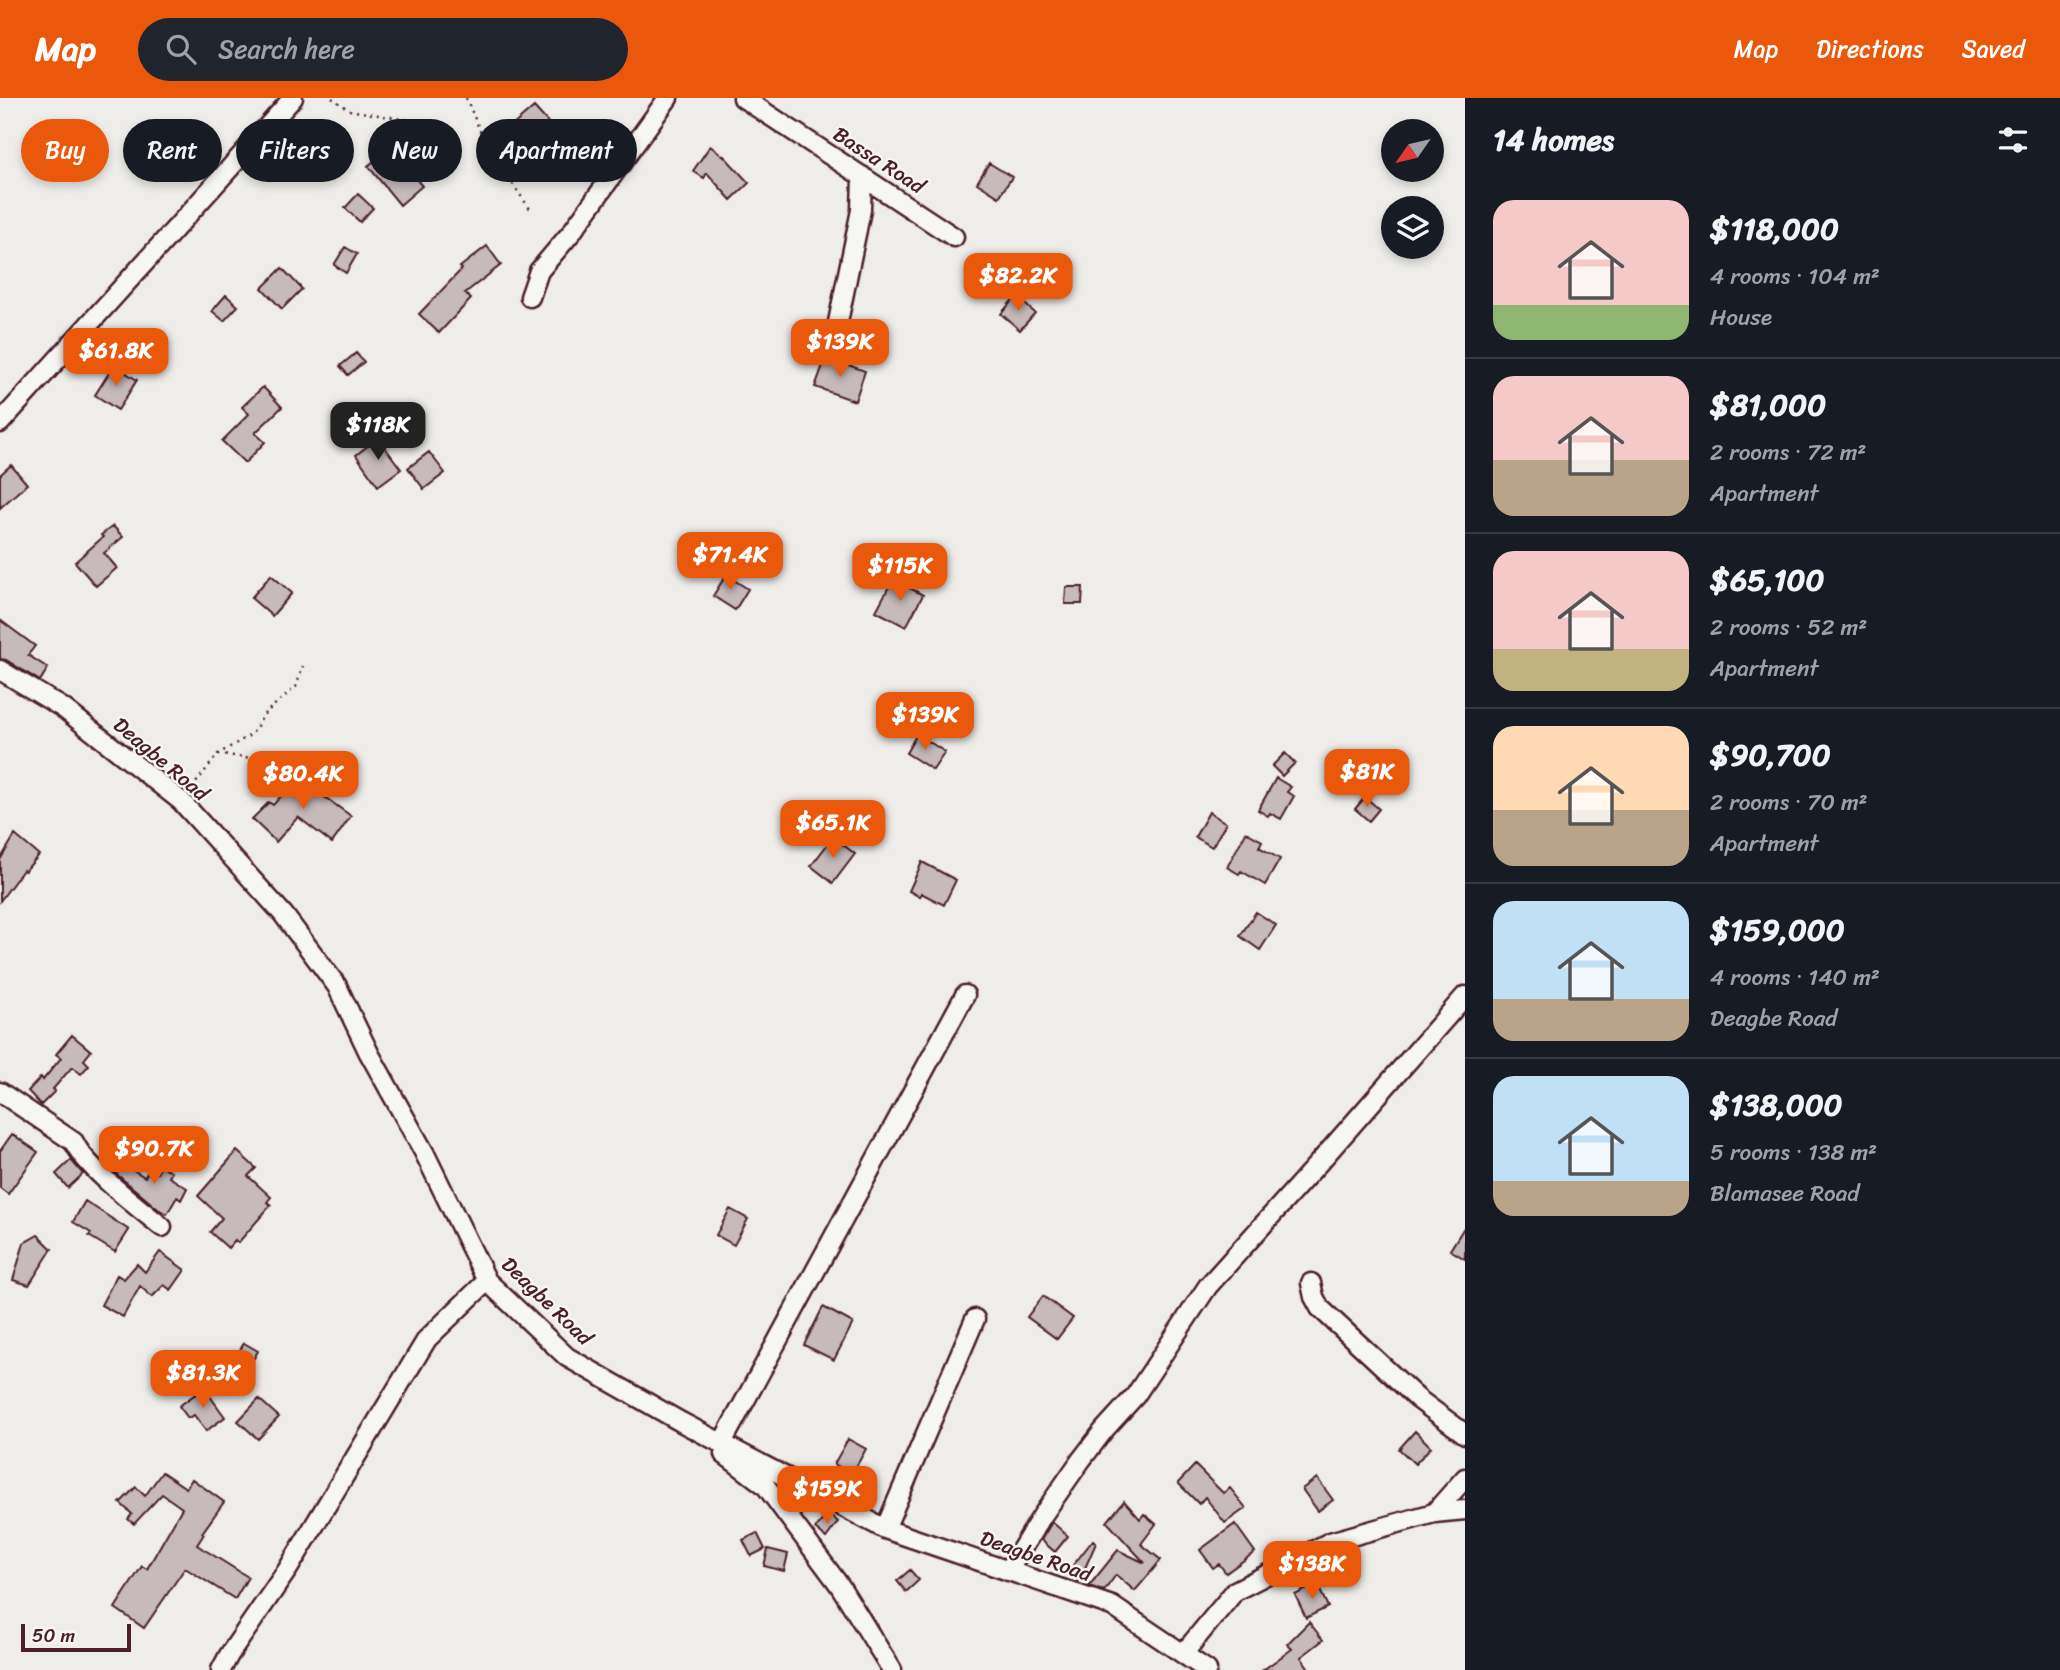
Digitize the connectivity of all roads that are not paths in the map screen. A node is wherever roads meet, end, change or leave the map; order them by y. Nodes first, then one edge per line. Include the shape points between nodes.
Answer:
1 (293, 98) edge
2 (668, 98) edge
3 (743, 98) edge
4 (862, 176) junction
5 (954, 237) dead end
6 (530, 297) dead end
7 (836, 327) dead end
8 (0, 423) edge
9 (0, 670) edge
10 (965, 995) dead end
11 (1465, 996) edge
12 (0, 1092) edge
13 (162, 1227) dead end
14 (487, 1281) junction
15 (1311, 1283) dead end
16 (975, 1319) dead end
17 (681, 1422) junction
18 (1465, 1434) edge
19 (722, 1443) junction
20 (1465, 1478) edge
21 (1465, 1510) edge
22 (1434, 1513) junction
23 (885, 1529) junction
24 (1007, 1571) junction
25 (1183, 1654) junction
26 (221, 1670) edge
27 (892, 1670) edge
28 (1207, 1670) edge

1 - 8 street
2 - 6 street via 539,271
3 - 4 street, Bassa Road
4 - 5 street, Bassa Road
4 - 7 street via 861,211
9 - 14 street, Deagbe Road via 64,708 181,801 283,915 337,986
10 - 19 street
11 - 24 street via 1208,1286 1135,1396 1081,1460
12 - 13 street via 74,1142 98,1172
14 - 17 street, Deagbe Road via 567,1357
14 - 26 street via 427,1339 288,1569
15 - 18 street via 1320,1308 1419,1399
16 - 23 street
17 - 19 street, Deagbe Road
17 - 27 street via 765,1485 840,1586
19 - 23 street, Deagbe Road
20 - 22 street
21 - 22 street
22 - 25 street via 1330,1542 1235,1591
23 - 24 street, Deagbe Road
24 - 25 street, Deagbe Road via 1112,1606
25 - 28 street, Deagbe Road

